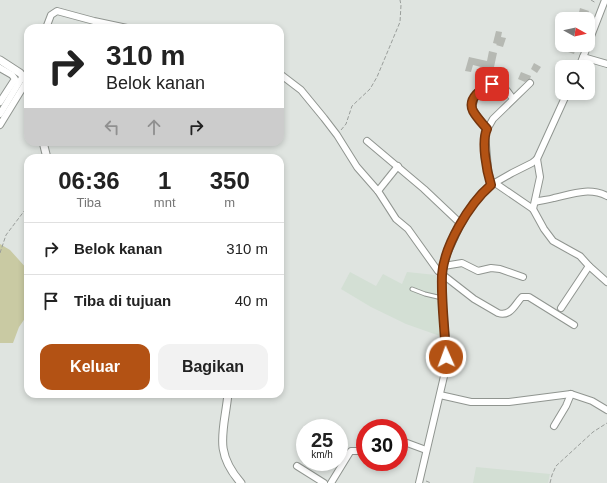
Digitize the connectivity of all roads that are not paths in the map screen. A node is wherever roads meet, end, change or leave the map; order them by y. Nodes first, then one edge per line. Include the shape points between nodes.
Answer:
1 (605, 0) edge
2 (48, 24) edge
3 (108, 24) edge
4 (595, 26) edge
5 (585, 52) edge
6 (583, 57) junction
7 (0, 60) edge
8 (582, 60) edge
9 (607, 64) edge
10 (0, 68) edge
11 (24, 76) edge
12 (284, 77) edge
13 (24, 80) edge
14 (24, 81) edge
15 (530, 83) dead end
16 (513, 100) junction
17 (564, 100) edge
18 (0, 102) edge
19 (0, 114) edge
20 (0, 125) edge
21 (487, 129) junction
22 (367, 141) dead end
23 (537, 159) junction
24 (398, 166) junction
25 (493, 184) junction
26 (378, 191) junction
27 (607, 196) edge
28 (535, 202) junction
29 (533, 209) junction
30 (461, 224) junction
31 (444, 266) junction
32 (589, 266) junction
33 (442, 273) junction
34 (523, 277) dead end
35 (607, 282) edge
36 (412, 289) dead end
37 (442, 298) junction
38 (561, 308) dead end
39 (574, 325) dead end
40 (571, 394) junction
41 (440, 395) junction
42 (227, 398) edge
43 (607, 410) edge
44 (554, 426) dead end
45 (408, 443) edge
46 (426, 450) junction
47 (356, 452) edge
48 (303, 471) edge
49 (333, 482) edge
50 (241, 483) edge
51 (324, 483) edge
52 (419, 483) edge

1 - 4 street
2 - 3 street via 57,10
5 - 6 street
6 - 8 street
6 - 9 street
7 - 11 street
10 - 18 street via 15,79
12 - 26 street via 301,90 337,134 356,167
13 - 19 street
14 - 20 street
15 - 16 street
16 - 21 street via 493,118
16 - 21 street via 502,85 498,84 484,87 477,92 473,110
17 - 23 street
21 - 25 street via 484,137 488,169
22 - 24 street
23 - 25 street
23 - 28 street via 540,177
24 - 26 street
24 - 30 street
25 - 29 street
25 - 30 street via 474,202
26 - 33 street via 396,219 408,229
27 - 28 street via 579,191
28 - 29 street
29 - 32 street via 553,241 580,256
30 - 31 street
31 - 33 street
31 - 34 street via 462,263 478,271 500,269
32 - 35 street
32 - 38 street
33 - 37 street
33 - 39 street via 474,299 502,315 508,313 522,297 529,297
36 - 37 lane
37 - 41 street via 446,357
40 - 41 street via 509,402 471,402
40 - 43 street via 592,401
40 - 44 street
41 - 46 street
42 - 50 street via 222,443 228,464
45 - 46 street
46 - 52 street
47 - 49 street via 350,452
48 - 51 street

